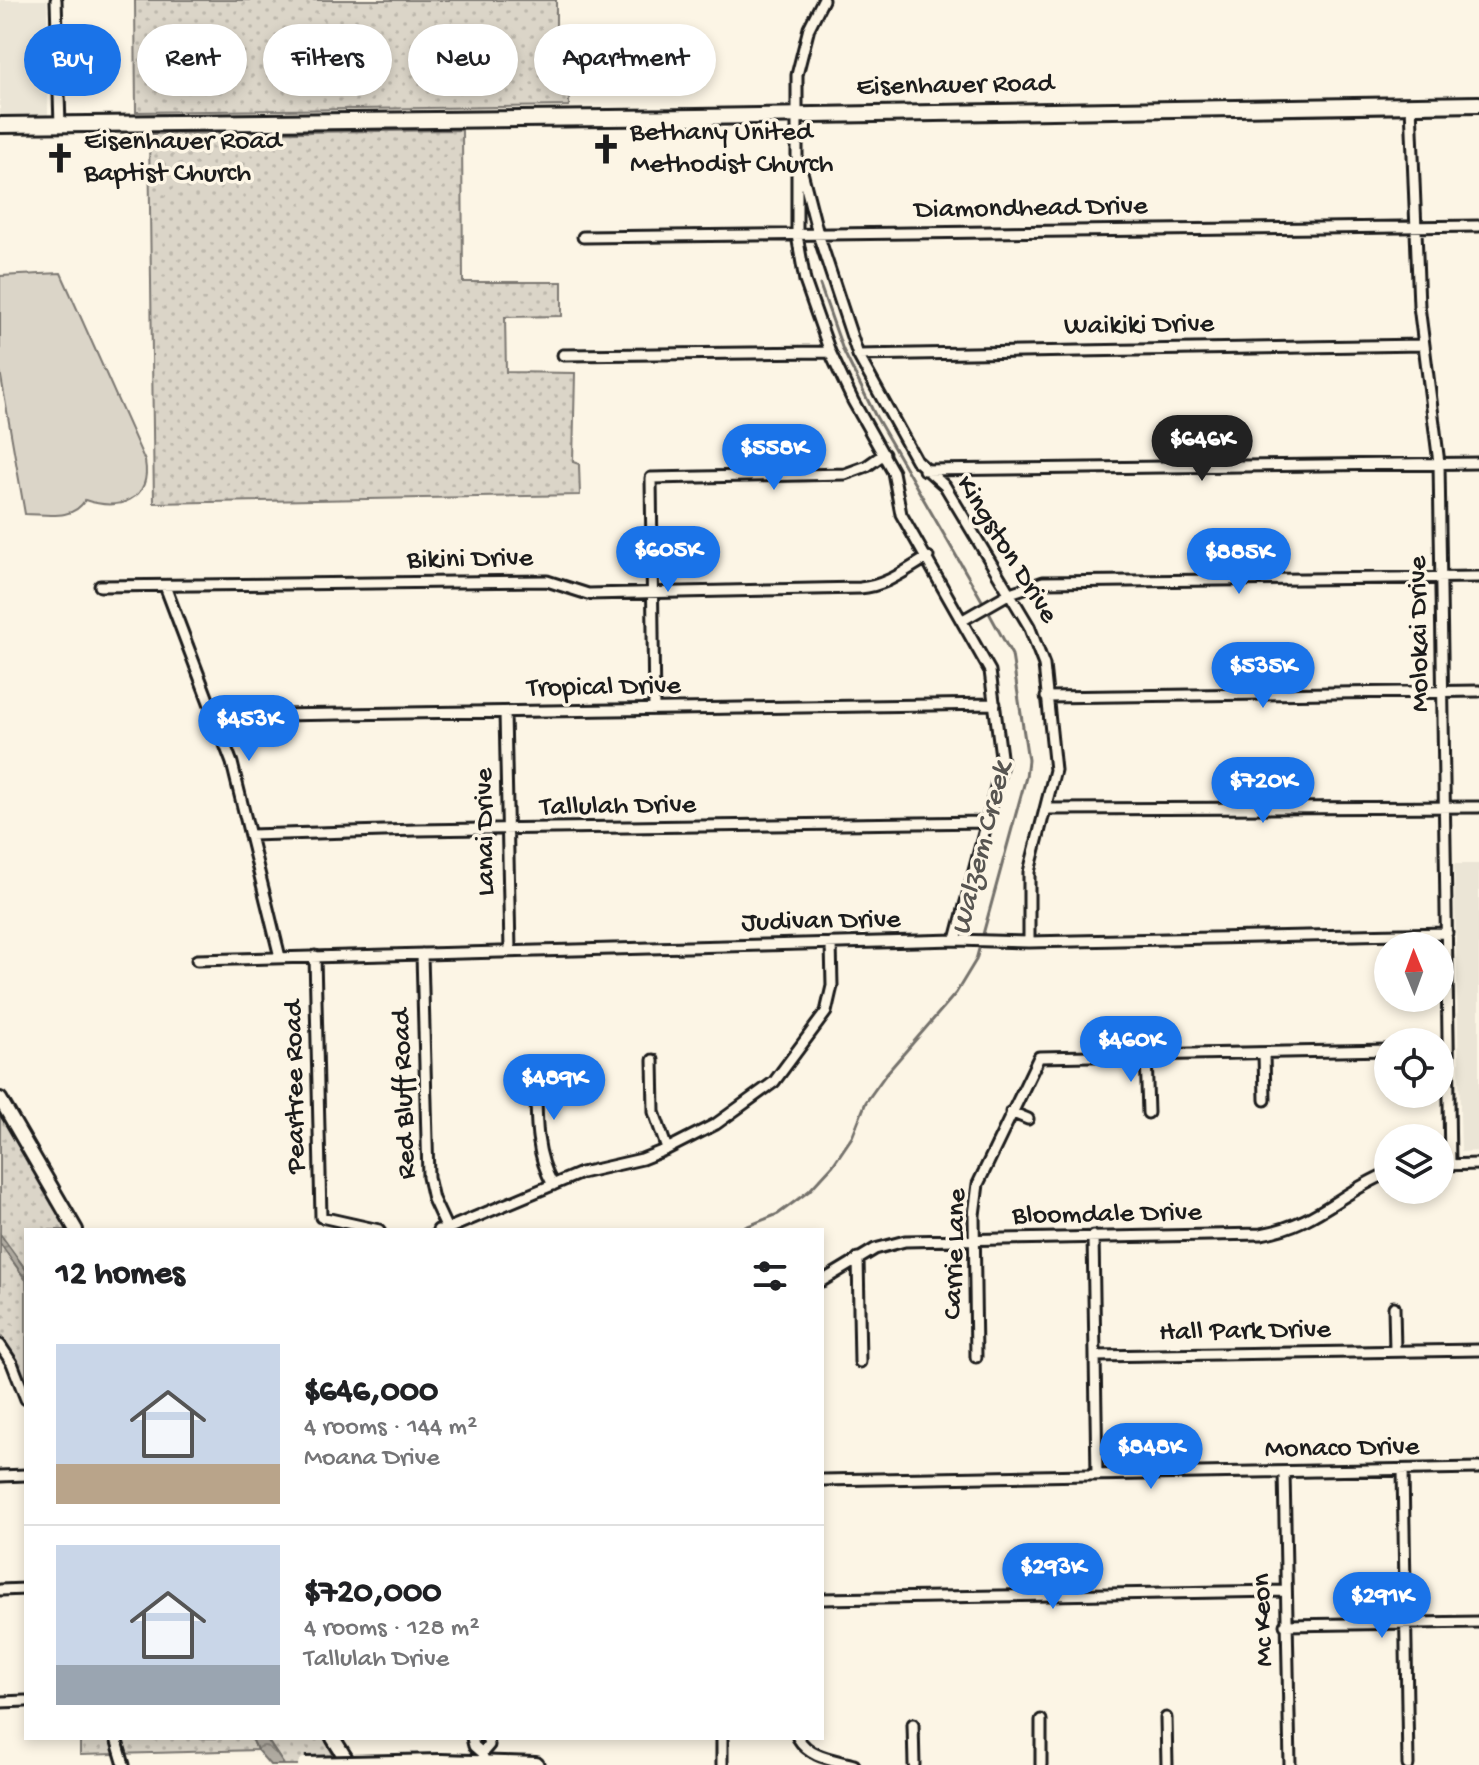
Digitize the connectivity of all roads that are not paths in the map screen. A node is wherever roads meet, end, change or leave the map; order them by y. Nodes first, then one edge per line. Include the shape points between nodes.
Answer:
1 (56, 0) edge
2 (823, 0) edge
3 (1479, 104) edge
4 (1411, 105) junction
5 (797, 115) junction
6 (0, 125) edge
7 (60, 125) junction
8 (799, 161) junction
9 (1414, 226) junction
10 (1479, 226) edge
11 (818, 234) junction
12 (797, 235) junction
13 (583, 237) dead end
14 (1422, 345) junction
15 (830, 352) junction
16 (563, 355) dead end
17 (858, 355) junction
18 (884, 454) junction
19 (1439, 463) junction
20 (1479, 463) edge
21 (924, 470) junction
22 (928, 557) junction
23 (1442, 577) junction
24 (1479, 577) edge
25 (100, 586) dead end
26 (165, 586) junction
27 (652, 593) junction
28 (1010, 593) junction
29 (963, 620) junction
30 (1443, 691) junction
31 (1479, 691) edge
32 (1046, 697) junction
33 (995, 704) junction
34 (654, 709) junction
35 (505, 712) junction
36 (215, 716) junction
37 (1445, 807) junction
38 (1479, 807) edge
39 (1046, 809) junction
40 (988, 822) junction
41 (508, 831) junction
42 (250, 835) junction
43 (1447, 932) edge
44 (1374, 935) edge
45 (956, 940) junction
46 (1029, 942) junction
47 (831, 943) junction
48 (510, 951) junction
49 (422, 954) junction
50 (315, 956) junction
51 (280, 957) junction
52 (197, 960) dead end
53 (1374, 1050) edge
54 (1264, 1053) junction
55 (1146, 1055) junction
56 (653, 1060) dead end
57 (536, 1065) dead end
58 (0, 1099) edge
59 (1265, 1100) dead end
60 (1011, 1112) junction
61 (1148, 1113) dead end
62 (1028, 1119) dead end
63 (667, 1149) junction
64 (1454, 1164) edge
65 (1479, 1164) edge
66 (1374, 1180) edge
67 (553, 1185) junction
68 (75, 1228) edge
69 (370, 1228) edge
70 (443, 1228) edge
71 (446, 1228) edge
72 (1093, 1236) junction
73 (974, 1239) junction
74 (858, 1258) junction
75 (824, 1280) edge
76 (1394, 1307) dead end
77 (0, 1345) edge
78 (1479, 1350) edge
79 (1395, 1351) junction
80 (1095, 1356) junction
81 (976, 1357) dead end
82 (860, 1362) dead end
83 (12, 1363) junction
84 (0, 1364) edge
85 (24, 1394) edge
86 (1479, 1468) edge
87 (1403, 1470) junction
88 (1284, 1472) junction
89 (24, 1475) edge
90 (1097, 1475) junction
91 (0, 1476) edge
92 (824, 1480) edge
93 (24, 1589) edge
94 (0, 1590) edge
95 (1284, 1591) junction
96 (824, 1599) edge
97 (1479, 1622) edge
98 (1406, 1623) junction
99 (1285, 1625) junction
100 (24, 1701) edge
101 (0, 1702) edge
102 (1166, 1718) dead end
103 (1041, 1720) dead end
104 (913, 1724) dead end
105 (117, 1740) edge
106 (334, 1740) edge
107 (472, 1740) edge
108 (488, 1740) edge
109 (722, 1740) edge
110 (800, 1742) edge
111 (483, 1757) junction
112 (124, 1765) edge
113 (305, 1765) edge
114 (350, 1765) edge
115 (536, 1765) edge
116 (722, 1765) edge
117 (854, 1765) edge
118 (914, 1765) edge
119 (1041, 1765) edge
120 (1167, 1765) edge
121 (1290, 1765) edge
122 (1408, 1765) edge

1 - 7 street
2 - 5 street, Kingston Drive via 800,58
3 - 4 main road, Eisenhauer Road
4 - 5 main road, Eisenhauer Road
4 - 9 street, Molokai Drive
5 - 7 main road, Eisenhauer Road
5 - 8 street, Kingston Drive
6 - 7 main road, Eisenhauer Road
8 - 11 street, Kingston Drive
8 - 12 street, Kingston Drive
9 - 10 street, Diamondhead Drive
9 - 11 street, Diamondhead Drive
9 - 14 street, Molokai Drive
11 - 12 street, Diamondhead Drive
11 - 17 street, Kingston Drive
12 - 13 street, Diamondhead Drive
12 - 15 street, Kingston Drive via 805,281
14 - 17 street, Waikiki Drive
14 - 19 street, Molokai Drive
15 - 16 street
15 - 18 street, Kingston Drive
17 - 21 street, Kingston Drive
18 - 22 street, Kingston Drive via 901,514
18 - 27 street via 845,474 651,478
19 - 20 street
19 - 21 street
19 - 23 street, Molokai Drive
21 - 28 street, Kingston Drive via 945,486
22 - 27 street, Bikini Drive via 873,587
22 - 29 street, Kingston Drive
23 - 24 street
23 - 28 street via 1043,582
23 - 30 street, Molokai Drive
25 - 26 street, Bikini Drive
26 - 27 street, Bikini Drive via 547,581 588,594
26 - 36 street
27 - 34 street
28 - 29 street
28 - 32 street, Kingston Drive via 1040,652
29 - 33 street, Kingston Drive via 990,671
30 - 31 street
30 - 32 street
30 - 37 street, Molokai Drive
32 - 39 street, Kingston Drive via 1055,762
33 - 34 street, Tropical Drive
33 - 40 street, Kingston Drive via 1002,764
34 - 35 street, Tropical Drive
35 - 36 street, Tropical Drive
35 - 41 street, Lanai Drive
36 - 42 street
37 - 38 street
37 - 39 street
37 - 43 street, Molokai Drive
39 - 46 street, Kingston Drive via 1027,884
40 - 41 street, Tallulah Drive
40 - 45 street, Kingston Drive
41 - 42 street, Tallulah Drive
41 - 48 street, Lanai Drive
42 - 51 street
44 - 46 street, Judivan Drive
45 - 46 street, Judivan Drive
45 - 47 street, Judivan Drive
47 - 48 street, Judivan Drive
47 - 63 street via 832,986 826,1012 780,1076 716,1124
48 - 49 street, Judivan Drive
49 - 50 street, Judivan Drive
49 - 70 street, Red Bluff Road via 428,1177
50 - 51 street, Judivan Drive
50 - 69 street, Peartree Road via 321,1217
51 - 52 street, Judivan Drive
53 - 54 street
54 - 55 street
54 - 59 street
55 - 60 street, Carrie Lane via 1039,1057
55 - 61 street
56 - 63 street via 654,1112
57 - 67 street via 538,1145
58 - 68 street
60 - 62 street
60 - 73 street, Carrie Lane via 978,1184
63 - 67 street
64 - 65 street
66 - 72 street, Bloomdale Drive via 1306,1221 1277,1231
67 - 71 street
72 - 73 street, Bloomdale Drive
72 - 80 street
73 - 74 street, Bloomdale Drive via 893,1243
73 - 81 street, Carrie Lane
74 - 75 street, Bloomdale Drive
74 - 82 street
76 - 79 street
77 - 83 street
78 - 79 street, Hall Park Drive
79 - 80 street, Hall Park Drive
80 - 90 street
83 - 84 street
83 - 85 street
86 - 87 street, Monaco Drive
87 - 88 street, Monaco Drive
87 - 98 street
88 - 90 street, Monaco Drive
88 - 95 street, Mc Keon
89 - 91 street
90 - 92 street, Monaco Drive
93 - 94 street
95 - 96 street
95 - 99 street, Mc Keon
97 - 98 street
98 - 99 street
98 - 122 street
99 - 121 street, Mc Keon
100 - 101 street
102 - 120 street
103 - 119 street
104 - 118 street
105 - 112 street
106 - 114 street
107 - 111 street
108 - 111 street
109 - 116 street
110 - 117 street via 813,1754
111 - 113 main road, bridge
111 - 115 main road

